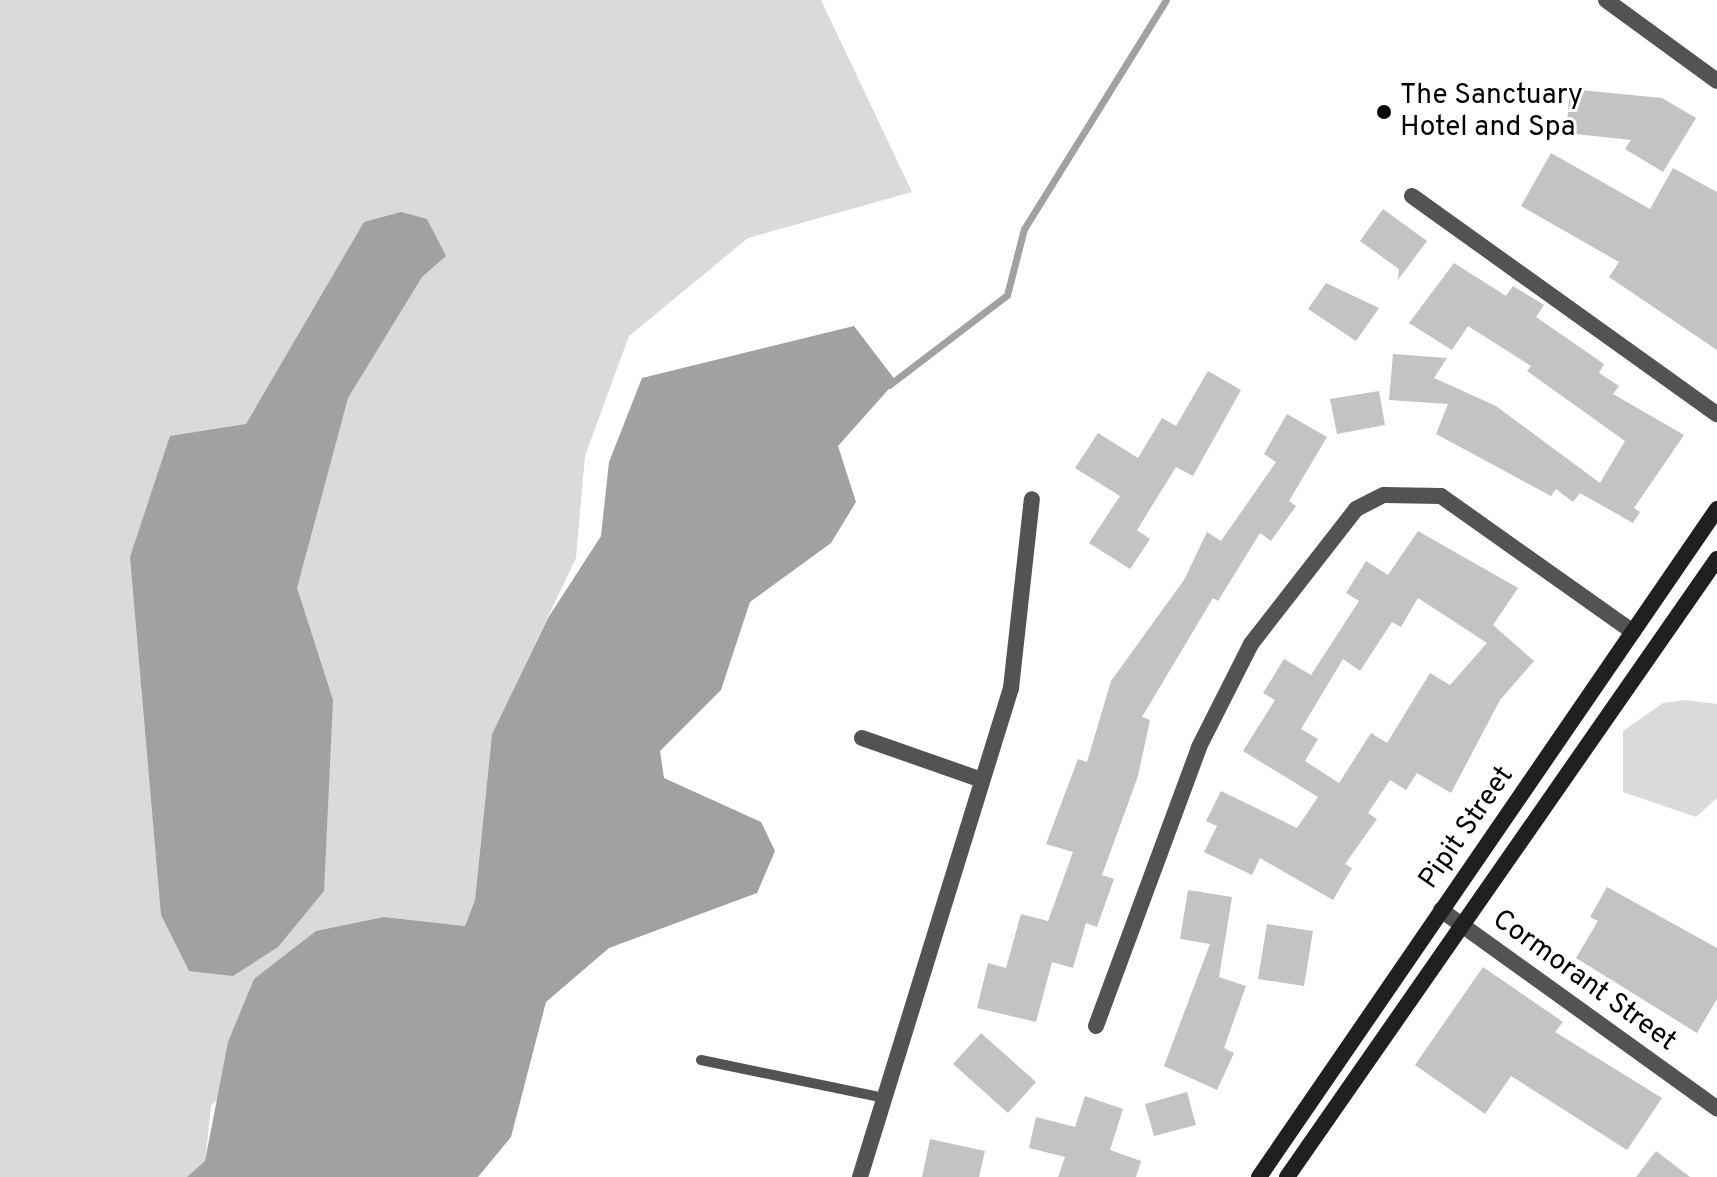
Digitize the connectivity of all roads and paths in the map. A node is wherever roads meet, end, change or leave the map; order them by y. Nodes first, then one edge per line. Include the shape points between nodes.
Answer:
1 (1606, 0) edge
2 (1717, 81) edge
3 (1412, 196) dead end
4 (1717, 414) edge
5 (1032, 499) dead end
6 (1717, 509) edge
7 (1717, 559) edge
8 (1633, 632) junction
9 (862, 738) dead end
10 (982, 780) junction
11 (1441, 910) junction
12 (1460, 925) junction
13 (1096, 1026) dead end
14 (701, 1060) dead end
15 (880, 1097) junction
16 (1717, 1108) edge
17 (860, 1177) edge
18 (1259, 1177) edge
19 (1287, 1177) edge

1 - 2 street
3 - 4 street
5 - 10 street via 1011,688
6 - 8 main road, Pipit Street
7 - 12 main road, Pipit Street
8 - 11 main road, Pipit Street
8 - 13 street via 1441,496 1384,495 1356,509 1251,644 1205,734
9 - 10 street
10 - 15 street
11 - 12 street, Cormorant Street
11 - 18 main road, Pipit Street
12 - 16 street, Cormorant Street
12 - 19 main road, Pipit Street
14 - 15 lane
15 - 17 street

